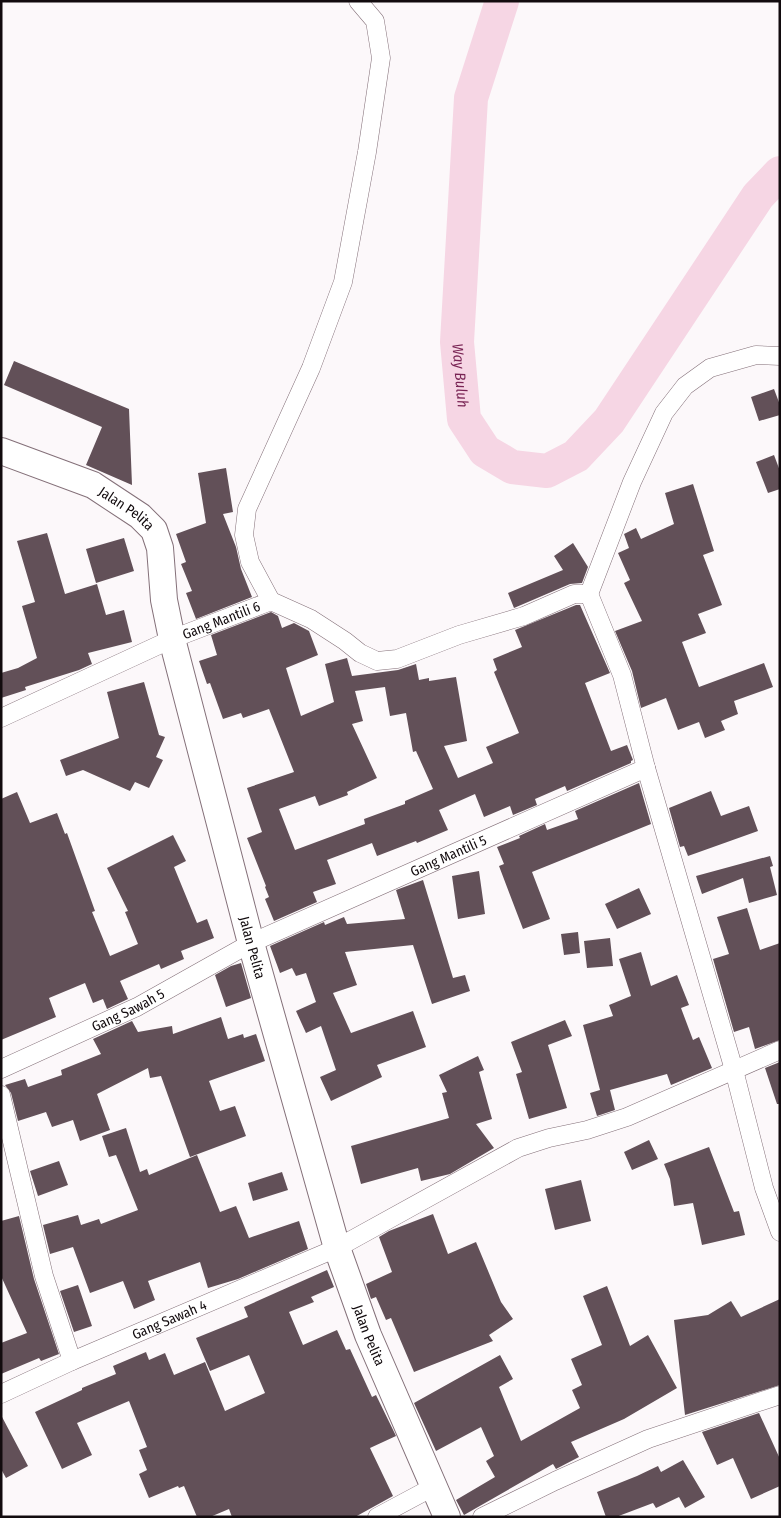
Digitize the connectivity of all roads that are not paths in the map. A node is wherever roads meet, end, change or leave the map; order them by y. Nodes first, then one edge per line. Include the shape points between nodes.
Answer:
1 (358, 1) edge
2 (780, 356) edge
3 (1, 452) edge
4 (590, 594) junction
5 (271, 601) junction
6 (172, 640) junction
7 (1, 718) edge
8 (646, 768) junction
9 (251, 943) junction
10 (780, 1050) edge
11 (1, 1069) edge
12 (734, 1070) junction
13 (1, 1095) edge
14 (780, 1232) edge
15 (337, 1248) junction
16 (72, 1361) junction
17 (1, 1394) edge
18 (780, 1396) edge
19 (433, 1487) junction
20 (377, 1517) edge
21 (446, 1517) edge
22 (482, 1517) edge

1 - 5 street via 375,21 381,58 343,282 311,368 247,509 244,535 250,562
2 - 4 street via 756,355 710,368 685,386 664,413 636,474
3 - 6 street, Jalan Pelita via 94,485 140,516 154,530 160,548 164,600
4 - 5 street via 574,594 524,616 459,635 397,659 377,661 311,619
4 - 8 street via 622,675
5 - 6 street, Gang Mantili 6
6 - 7 street, Gang Mantili 6
6 - 9 street, Jalan Pelita
8 - 9 street, Gang Mantili 5
8 - 12 street
9 - 11 street, Gang Sawah 5 via 137,1007
9 - 15 street, Jalan Pelita
10 - 12 street, Gang Sawah 4
12 - 14 street via 764,1188
12 - 15 street, Gang Sawah 4 via 627,1117 518,1148
13 - 16 street via 44,1276
15 - 16 street, Gang Sawah 4
15 - 19 street, Jalan Pelita via 368,1335
16 - 17 street, Gang Sawah 4
18 - 22 street via 648,1439
19 - 20 street
19 - 21 street, Jalan Pelita

